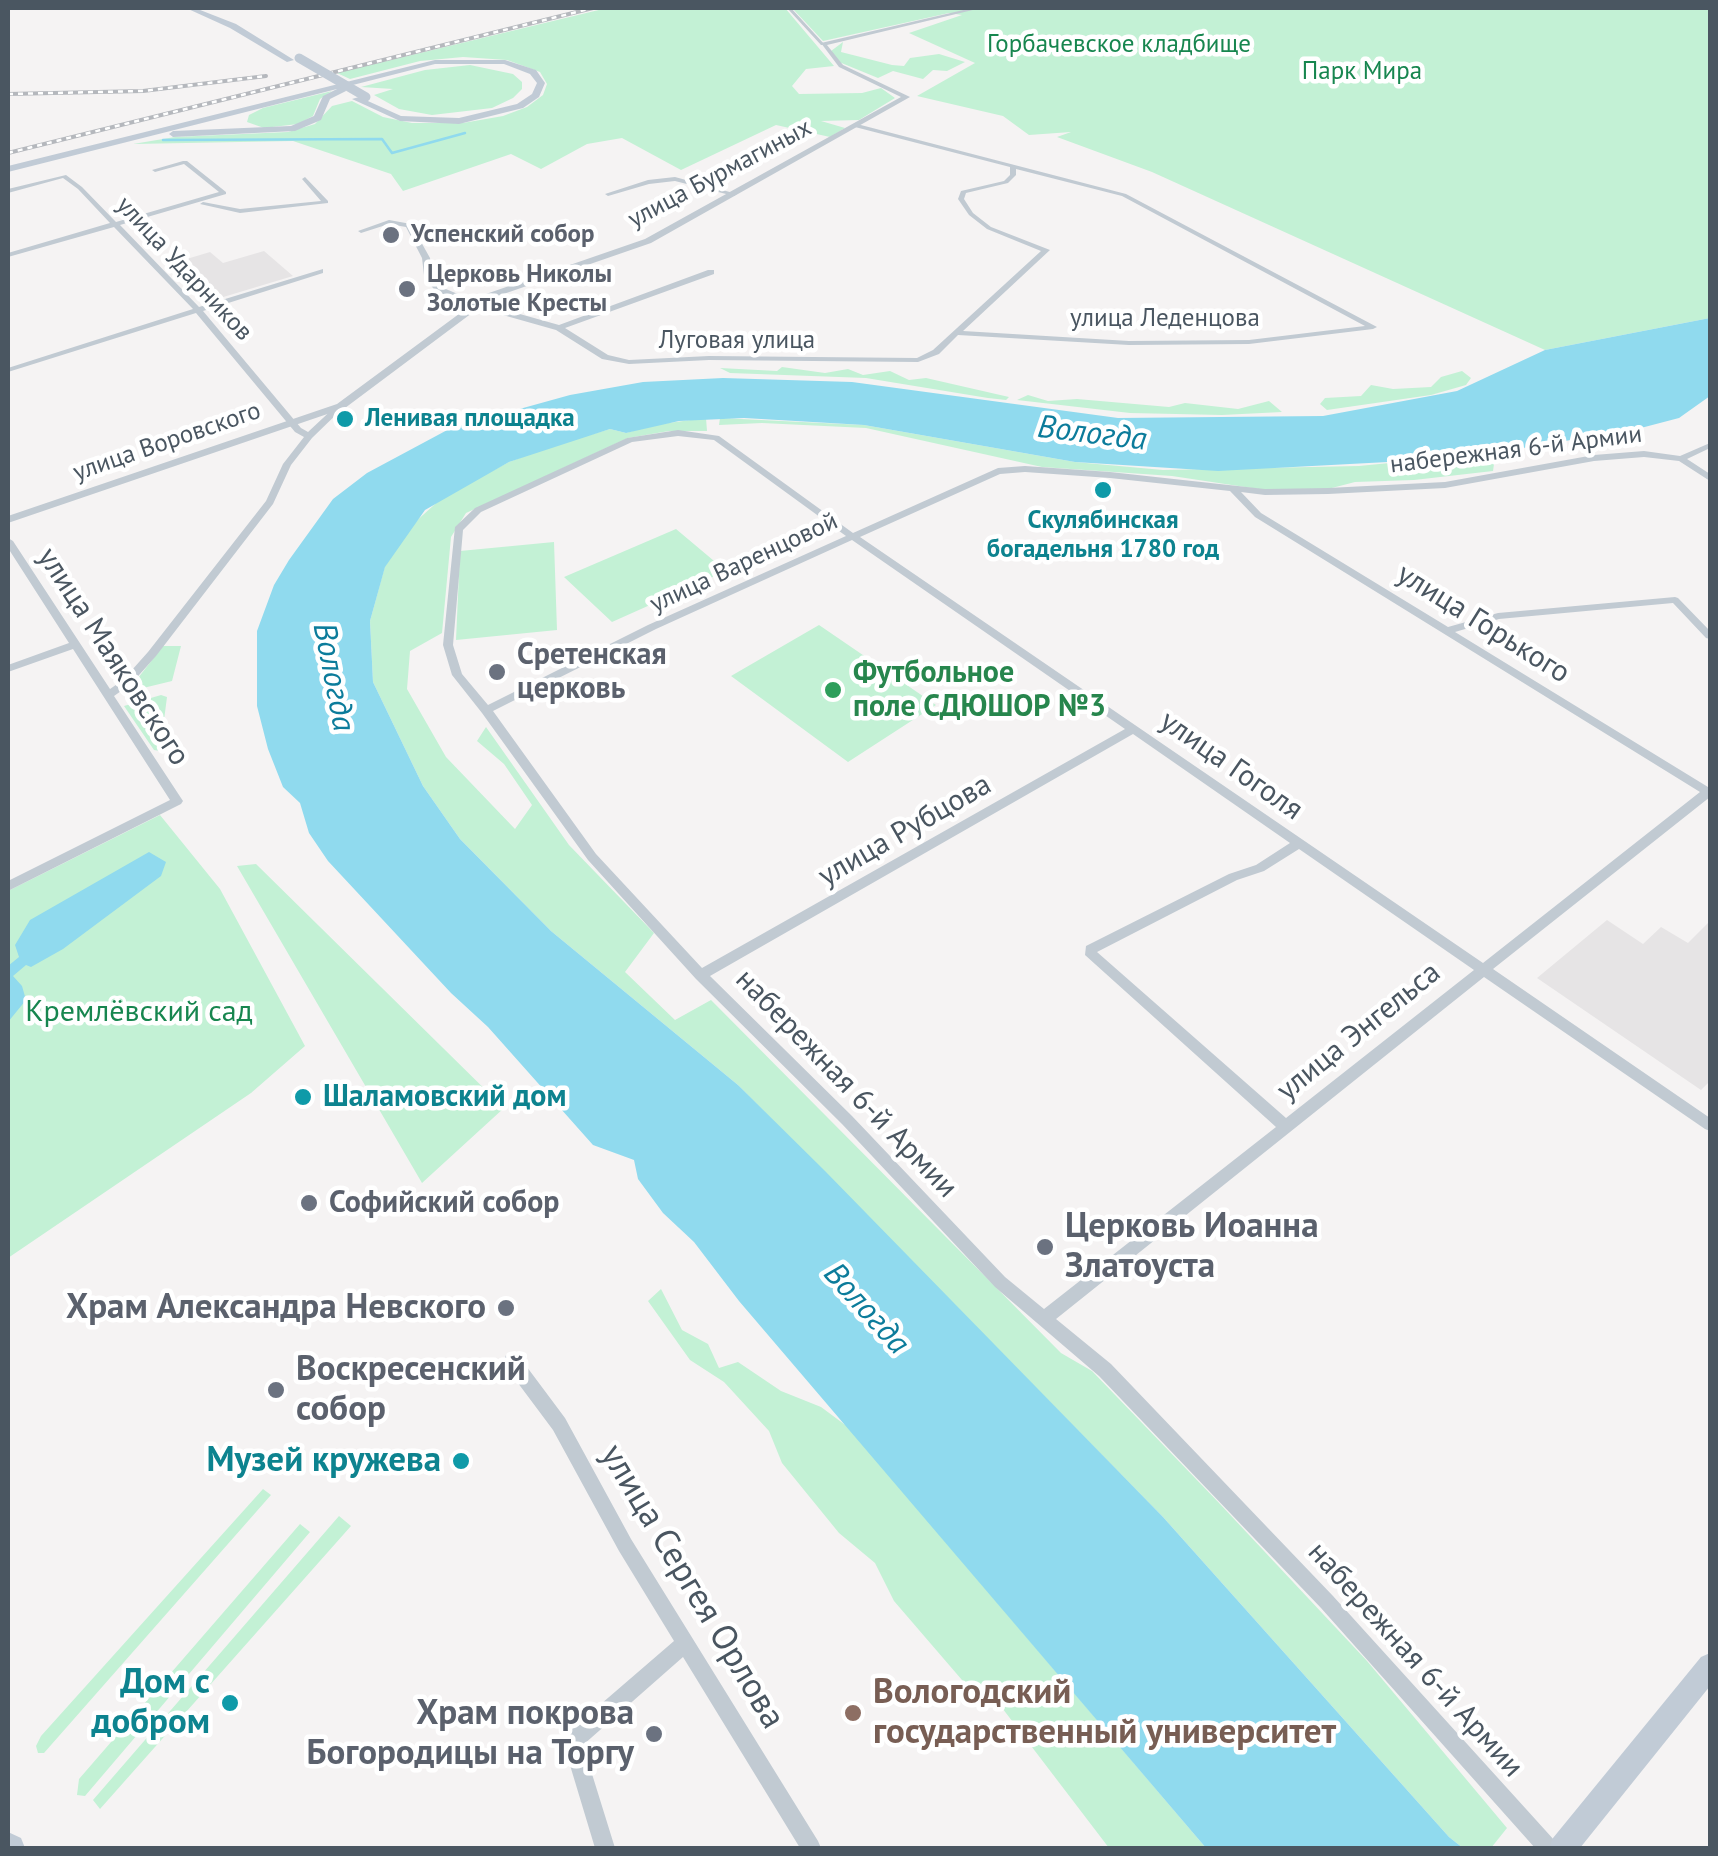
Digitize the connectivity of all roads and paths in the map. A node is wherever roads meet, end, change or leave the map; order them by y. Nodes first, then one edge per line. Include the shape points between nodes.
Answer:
1 (190, 8) edge
2 (202, 8) edge
3 (790, 8) edge
4 (978, 8) edge
5 (249, 32) junction
6 (822, 44) junction
7 (361, 98) junction
8 (273, 102) junction
9 (857, 126) junction
10 (292, 129) junction
11 (1013, 165) junction
12 (155, 170) dead end
13 (8, 171) edge
14 (304, 179) dead end
15 (8, 191) edge
16 (608, 194) dead end
17 (734, 194) junction
18 (190, 206) junction
19 (119, 225) junction
20 (361, 231) dead end
21 (8, 254) edge
22 (320, 272) dead end
23 (711, 272) dead end
24 (474, 304) junction
25 (199, 311) junction
26 (559, 328) junction
27 (958, 333) junction
28 (8, 370) edge
29 (341, 406) junction
30 (294, 422) junction
31 (309, 436) junction
32 (726, 444) joint
33 (1710, 445) edge
34 (1681, 458) junction
35 (1024, 469) joint
36 (1710, 478) edge
37 (1234, 490) junction
38 (8, 520) edge
39 (852, 536) junction
40 (8, 541) edge
41 (1446, 631) junction
42 (1710, 636) edge
43 (76, 644) junction
44 (8, 669) edge
45 (108, 694) junction
46 (486, 710) junction
47 (1134, 729) junction
48 (1710, 792) edge
49 (1299, 843) junction
50 (8, 886) edge
51 (1482, 968) junction
52 (701, 975) junction
53 (1710, 1125) edge
54 (1286, 1127) junction
55 (1044, 1319) junction
56 (512, 1362) dead end
57 (685, 1643) junction
58 (1710, 1666) edge
59 (605, 1848) edge
60 (810, 1848) edge
61 (1548, 1848) edge
62 (1564, 1848) edge

1 - 5 main road
2 - 5 main road
3 - 6 street
4 - 6 street
5 - 7 main road, bridge
6 - 9 street, улица Бурмагиных via 841,66 906,97
7 - 8 main road via 395,117 454,121 520,106 538,94 541,83 516,64 456,60
7 - 10 main road via 408,114 453,117 506,106 530,85 524,75 498,66 434,66 334,92 318,118
8 - 10 main road via 244,121 260,129
8 - 13 main road
9 - 11 street
9 - 17 street, улица Бурмагиных
10 - 13 main road via 156,136
11 - 27 street via 1006,182 963,192 961,199 989,228 1046,250
11 - 27 street, улица Леденцова via 1124,194 1373,327 1249,342
12 - 18 street via 185,162 224,193
14 - 18 street via 326,202 250,211
15 - 19 street, улица Ударников via 64,176
16 - 17 street via 668,180
17 - 24 street, улица Бурмагиных via 648,241
18 - 19 street
19 - 21 street
19 - 25 street, улица Ударников
20 - 24 street, Луговая улица via 389,222 410,225 432,282
22 - 25 street
23 - 26 street
24 - 26 street, Луговая улица
24 - 29 street, улица Бурмагиных
25 - 28 street
25 - 30 street, улица Ударников
26 - 27 street, Луговая улица via 605,357 628,362 924,359
29 - 30 street, улица Воровского
29 - 31 street, улица Бурмагиных
30 - 31 street, улица Ударников
30 - 38 street, улица Воровского
31 - 45 street, улица Бурмагиных via 270,502 152,654
32 - 39 street, улица Гоголя
32 - 46 street, набережная 6-й Армии via 695,433 630,440 463,521 455,538 448,645 457,675
33 - 34 street, набережная 6-й Армии
34 - 36 street
34 - 37 street, набережная 6-й Армии via 1594,458 1400,488
35 - 37 street, набережная 6-й Армии
35 - 39 street, улица Варенцовой via 998,471
37 - 41 street, улица Горького via 1258,515
39 - 46 street, улица Варенцовой
39 - 47 street, улица Гоголя
40 - 43 street, улица Маяковского
41 - 42 street via 1498,616 1675,600
41 - 48 street, улица Горького
43 - 44 street
43 - 45 street, улица Маяковского
45 - 50 street, улица Маяковского via 178,801
46 - 52 street, набережная 6-й Армии via 592,858
47 - 49 street, улица Гоголя
47 - 52 street, улица Рубцова
48 - 51 street, улица Энгельса
49 - 51 street, улица Гоголя
49 - 54 street via 1260,868 1094,945 1091,955
51 - 53 street, улица Гоголя
51 - 54 street, улица Энгельса
52 - 55 street, набережная 6-й Армии via 1000,1282
54 - 55 street, улица Энгельса
55 - 61 street, набережная 6-й Армии via 1104,1370 1327,1602
56 - 57 street, улица Сергея Орлова via 559,1424
57 - 59 street via 572,1742
57 - 60 street, улица Сергея Орлова
58 - 62 main road

